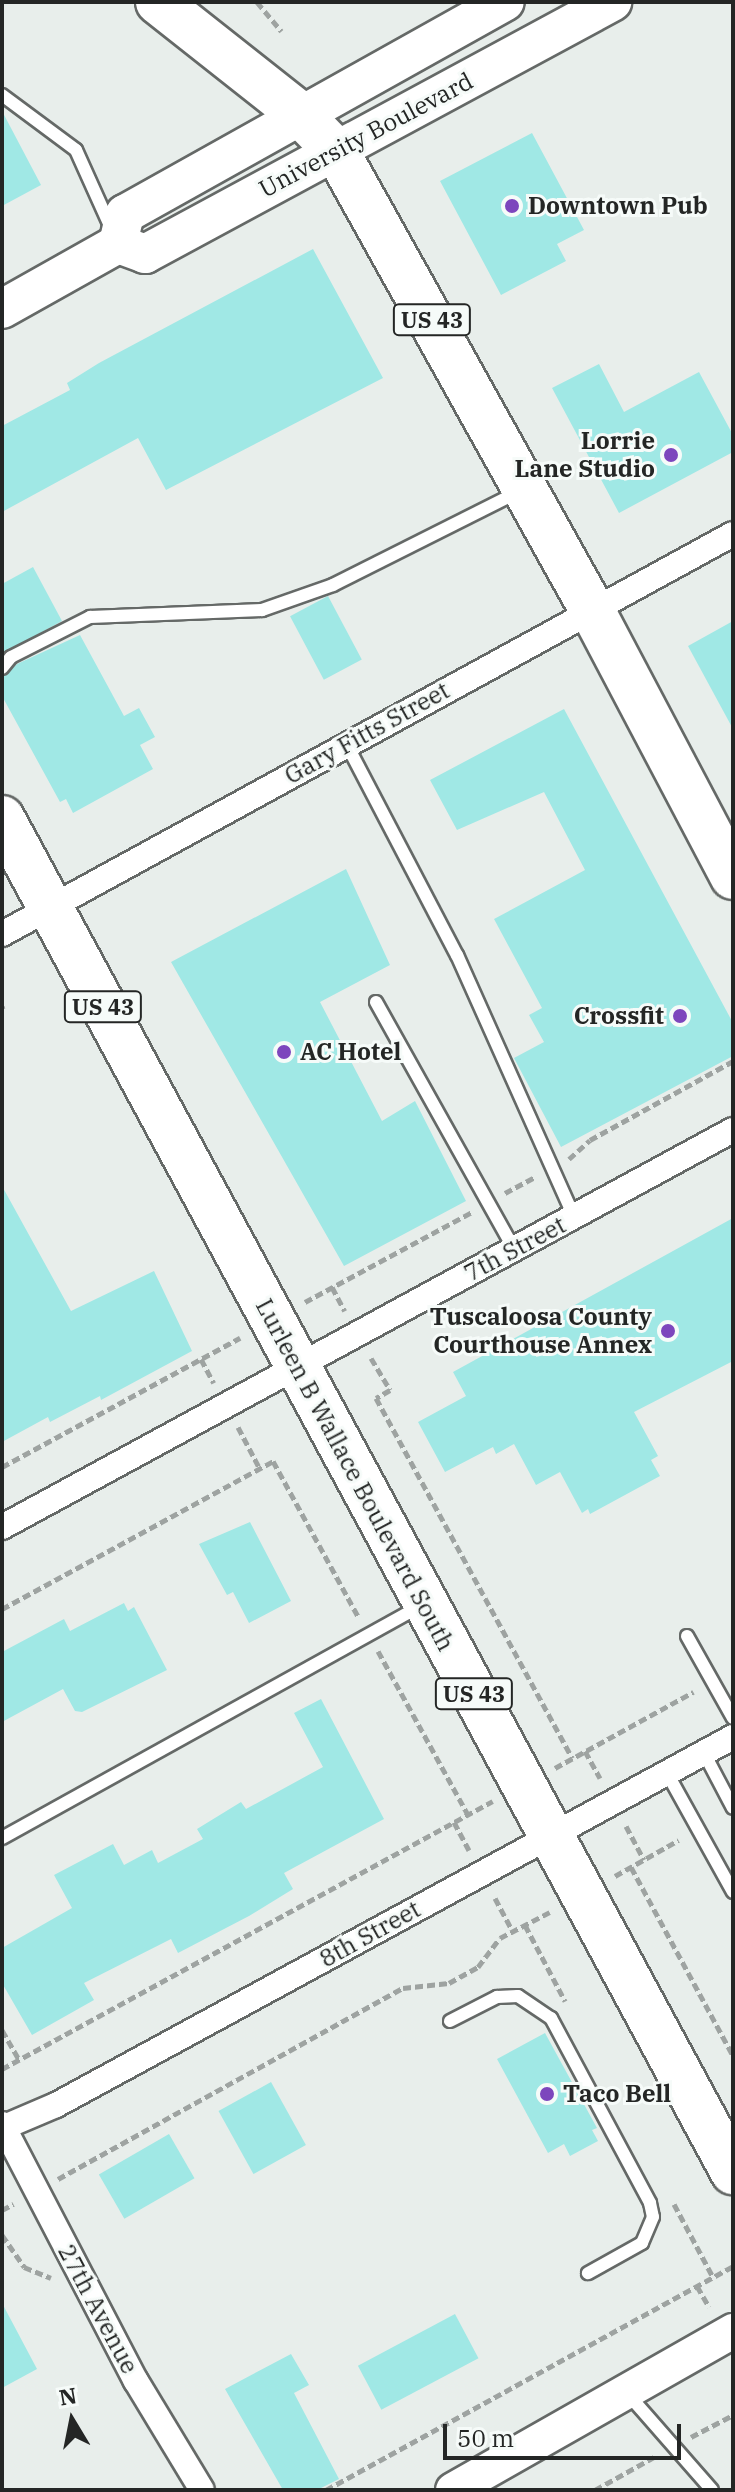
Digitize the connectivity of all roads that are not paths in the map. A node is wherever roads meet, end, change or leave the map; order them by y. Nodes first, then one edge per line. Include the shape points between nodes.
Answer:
1 (158, 2) edge
2 (505, 2) edge
3 (612, 2) edge
4 (2, 95) edge
5 (300, 114) junction
6 (337, 152) junction
7 (118, 244) junction
8 (2, 309) edge
9 (525, 489) junction
10 (733, 534) edge
11 (591, 608) junction
12 (2, 668) edge
13 (347, 745) junction
14 (2, 818) edge
15 (733, 877) edge
16 (51, 907) junction
17 (2, 934) edge
18 (376, 1002) dead end
19 (733, 1130) edge
20 (574, 1217) junction
21 (514, 1249) junction
22 (297, 1367) junction
23 (2, 1527) edge
24 (424, 1604) junction
25 (687, 1636) dead end
26 (733, 1718) edge
27 (733, 1737) edge
28 (704, 1753) junction
29 (667, 1773) junction
30 (733, 1808) edge
31 (552, 1836) junction
32 (2, 1838) edge
33 (733, 1892) edge
34 (450, 2021) dead end
35 (3, 2133) edge
36 (733, 2172) edge
37 (588, 2273) dead end
38 (733, 2331) edge
39 (627, 2393) junction
40 (202, 2490) edge
41 (453, 2490) edge
42 (712, 2490) edge

1 - 5 highway, US 43
2 - 5 main road, University Boulevard
3 - 6 main road, University Boulevard
4 - 7 lane via 76,150
5 - 6 highway, US 43
5 - 7 main road, University Boulevard via 125,214
6 - 7 main road, University Boulevard via 145,254
6 - 9 highway, US 43
7 - 8 main road
9 - 11 highway, US 43
9 - 12 lane via 333,585 262,610 90,617 11,657
10 - 11 street, Gary Fitts Street
11 - 13 street, Gary Fitts Street
11 - 15 highway, US 43
13 - 16 street, Gary Fitts Street
13 - 20 lane via 457,955
14 - 16 highway, Lurleen B Wallace Boulevard South / US 43
16 - 17 street, Gary Fitts Street
16 - 22 highway, Lurleen B Wallace Boulevard South / US 43
18 - 21 lane
19 - 20 street, 7th Street
20 - 21 street, 7th Street
21 - 22 street, 7th Street
22 - 23 street, 7th Street
22 - 24 highway, Lurleen B Wallace Boulevard South / US 43
24 - 31 highway, Lurleen B Wallace Boulevard South / US 43
24 - 32 lane
25 - 26 lane
27 - 28 street, 8th Street
28 - 29 street, 8th Street
28 - 30 lane
29 - 31 street, 8th Street
29 - 33 lane
31 - 35 street, 8th Street
31 - 36 highway, Lurleen B Wallace Boulevard South / US 43
34 - 37 lane via 497,1997 518,1996 551,2018 653,2217 642,2243
35 - 40 street, 27th Avenue via 136,2381
38 - 39 main road
39 - 41 main road
39 - 42 lane

